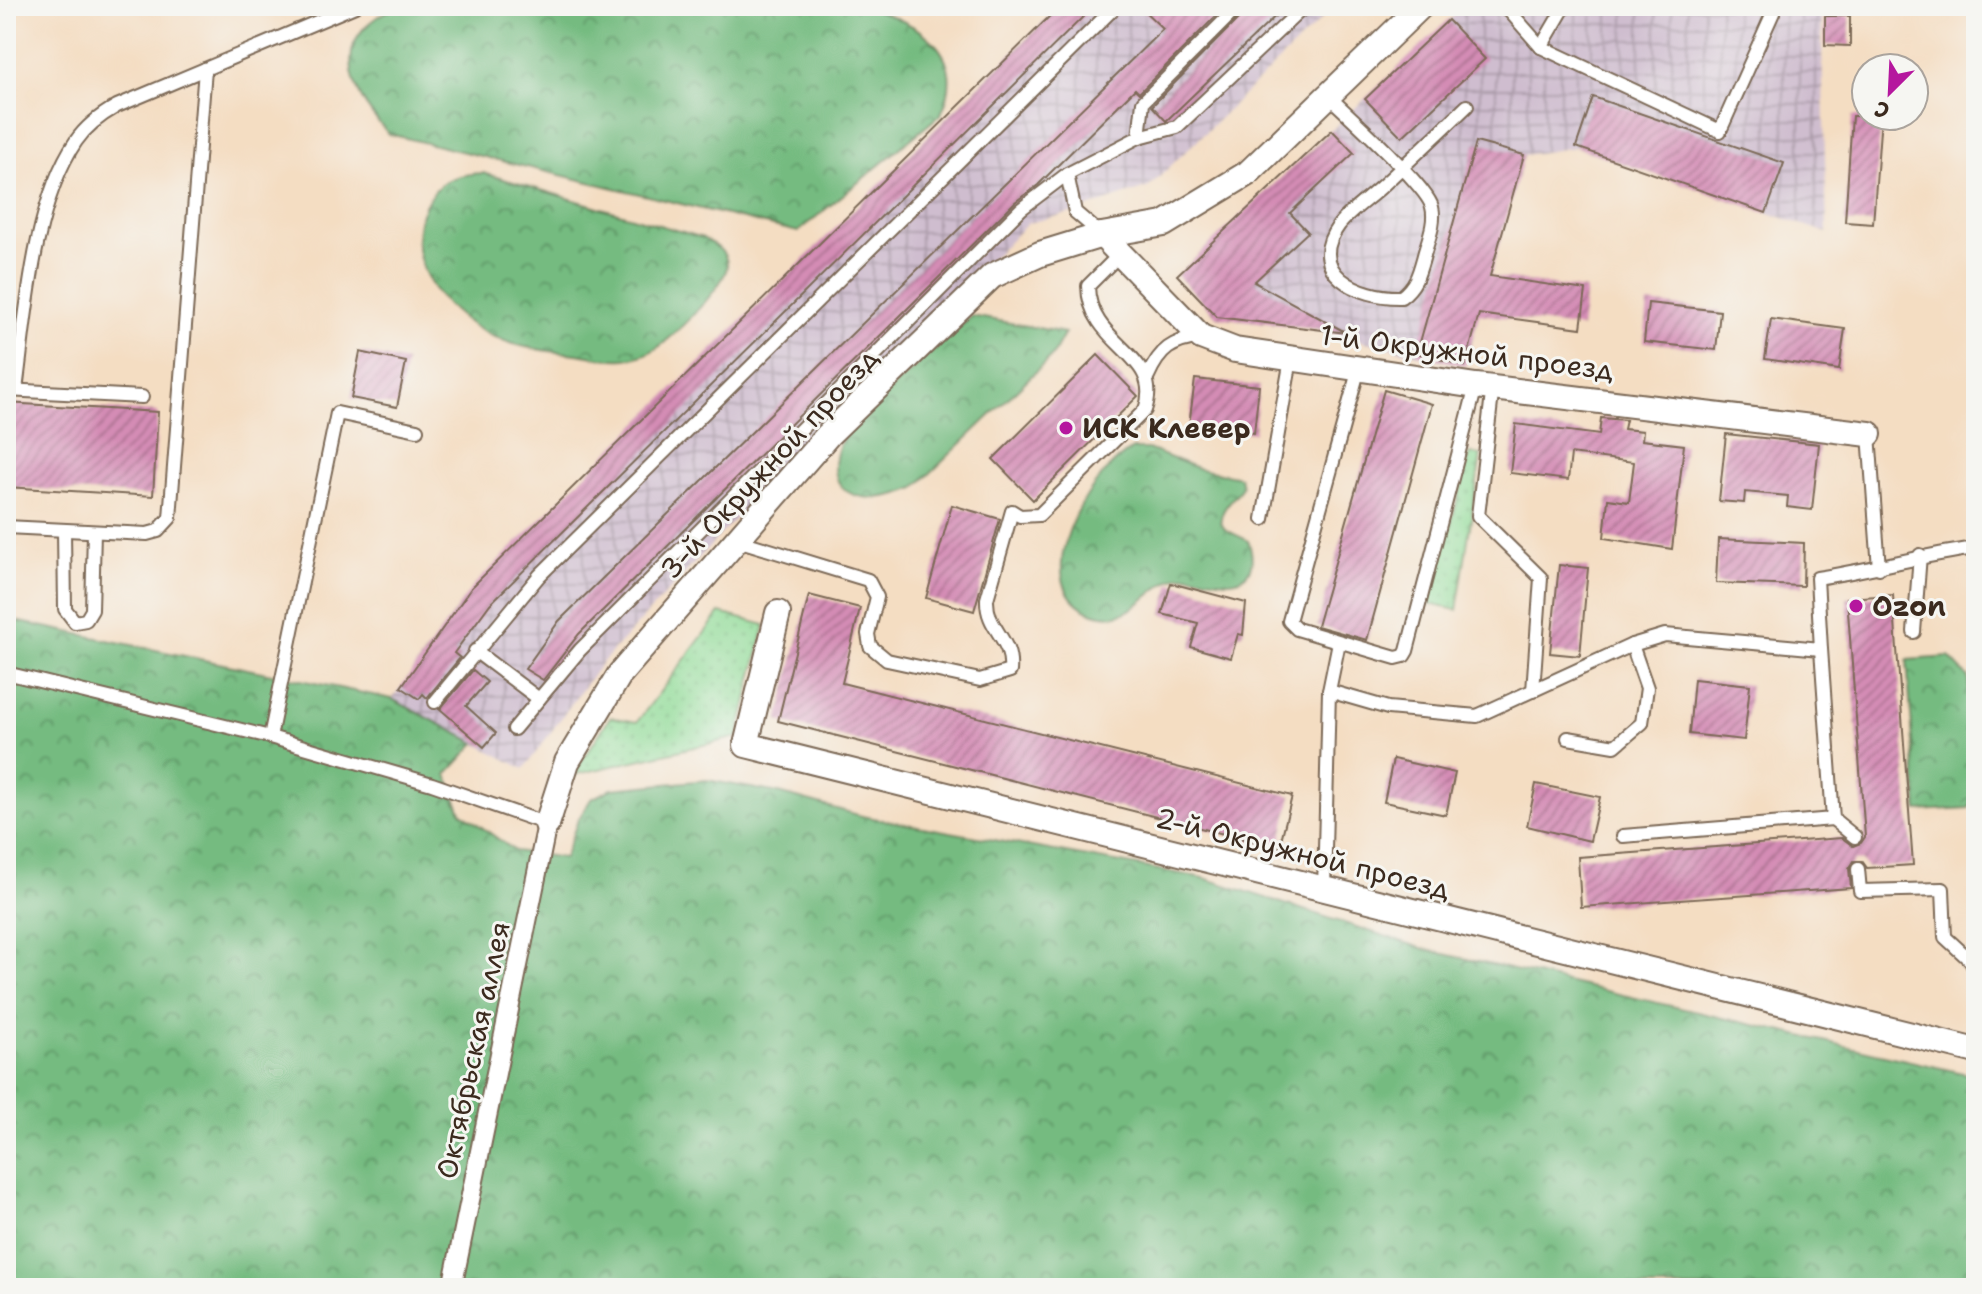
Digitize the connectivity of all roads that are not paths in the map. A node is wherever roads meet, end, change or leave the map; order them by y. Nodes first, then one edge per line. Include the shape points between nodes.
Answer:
1 (355, 6) edge
2 (1116, 6) edge
3 (1305, 6) edge
4 (1421, 6) edge
5 (1505, 6) edge
6 (1565, 6) edge
7 (1776, 6) edge
8 (1234, 11) dead end
9 (1541, 47) junction
10 (205, 69) junction
11 (1326, 94) junction
12 (1467, 106) dead end
13 (1139, 137) junction
14 (1401, 169) junction
15 (1067, 174) junction
16 (1102, 235) junction
17 (1121, 253) junction
18 (1201, 337) junction
19 (1291, 359) junction
20 (1359, 368) junction
21 (1148, 376) junction
22 (1485, 386) junction
23 (11, 390) edge
24 (142, 397) dead end
25 (417, 430) dead end
26 (1869, 434) joint
27 (1263, 519) dead end
28 (6, 527) edge
29 (64, 530) junction
30 (94, 532) junction
31 (737, 540) junction
32 (1976, 548) edge
33 (1920, 555) junction
34 (1879, 568) junction
35 (778, 613) dead end
36 (1914, 632) dead end
37 (1339, 642) junction
38 (1632, 645) junction
39 (1821, 649) junction
40 (475, 651) junction
41 (6, 673) edge
42 (1329, 691) junction
43 (1533, 691) junction
44 (539, 699) junction
45 (435, 702) dead end
46 (514, 729) dead end
47 (270, 737) junction
48 (1568, 738) dead end
49 (1833, 819) junction
50 (547, 824) junction
51 (1623, 836) dead end
52 (1855, 837) dead end
53 (1858, 869) dead end
54 (1324, 889) junction
55 (1976, 973) edge
56 (1976, 1051) edge
57 (452, 1288) edge

1 - 10 lane
2 - 40 lane via 539,576
3 - 13 lane via 1177,127
4 - 11 street, 3-й Окружной проезд
5 - 9 lane
6 - 9 lane
7 - 9 lane via 1720,131
8 - 13 lane via 1143,102
10 - 23 lane via 117,106 95,119 75,142 49,204
10 - 30 lane via 173,508 158,531
11 - 14 lane
11 - 16 street, 3-й Окружной проезд via 1248,173 1164,224
12 - 14 lane
13 - 15 lane
14 - 14 lane via 1428,196 1434,217 1416,282 1401,297 1343,284 1332,271 1329,255 1339,225
15 - 16 lane via 1075,212
15 - 44 lane via 1021,209 580,650
16 - 17 street, 1-й Окружной проезд
16 - 31 street, 3-й Окружной проезд via 992,276 828,435
17 - 18 street, 1-й Окружной проезд
17 - 21 lane via 1088,286 1088,306
18 - 19 street, 1-й Окружной проезд via 1235,350
18 - 21 lane via 1180,340 1159,352
19 - 20 street, 1-й Окружной проезд
19 - 27 lane
20 - 22 street, 1-й Окружной проезд
20 - 37 lane via 1289,621 1297,629
21 - 31 lane via 1151,393 1145,410 1039,515 1012,511 987,599 992,625 1011,655 1010,671 996,677 963,678 887,660 870,646 877,597 868,580
22 - 26 street, 1-й Окружной проезд
22 - 37 lane via 1404,656
22 - 43 lane via 1478,516 1541,578
23 - 24 lane
25 - 47 lane via 337,413
26 - 34 lane
28 - 29 lane
29 - 30 lane
29 - 30 lane via 65,609 75,622 86,620 92,610
31 - 50 street, 3-й Окружной проезд via 620,674 567,762
32 - 33 lane
33 - 34 lane
33 - 36 lane
34 - 39 lane via 1817,578
35 - 54 street, 2-й Окружной проезд via 746,745
37 - 42 lane
38 - 39 lane via 1687,635
38 - 43 lane
38 - 48 lane via 1647,688 1642,723 1615,746
39 - 49 lane
40 - 44 lane
40 - 45 lane
41 - 47 lane
42 - 43 lane via 1388,708 1477,716
42 - 54 lane
44 - 46 lane
47 - 50 lane
49 - 51 lane
49 - 52 lane
50 - 57 street, Октябрьская аллея
53 - 55 lane via 1860,891 1943,889 1945,937 1971,961
54 - 56 street, 2-й Окружной проезд

